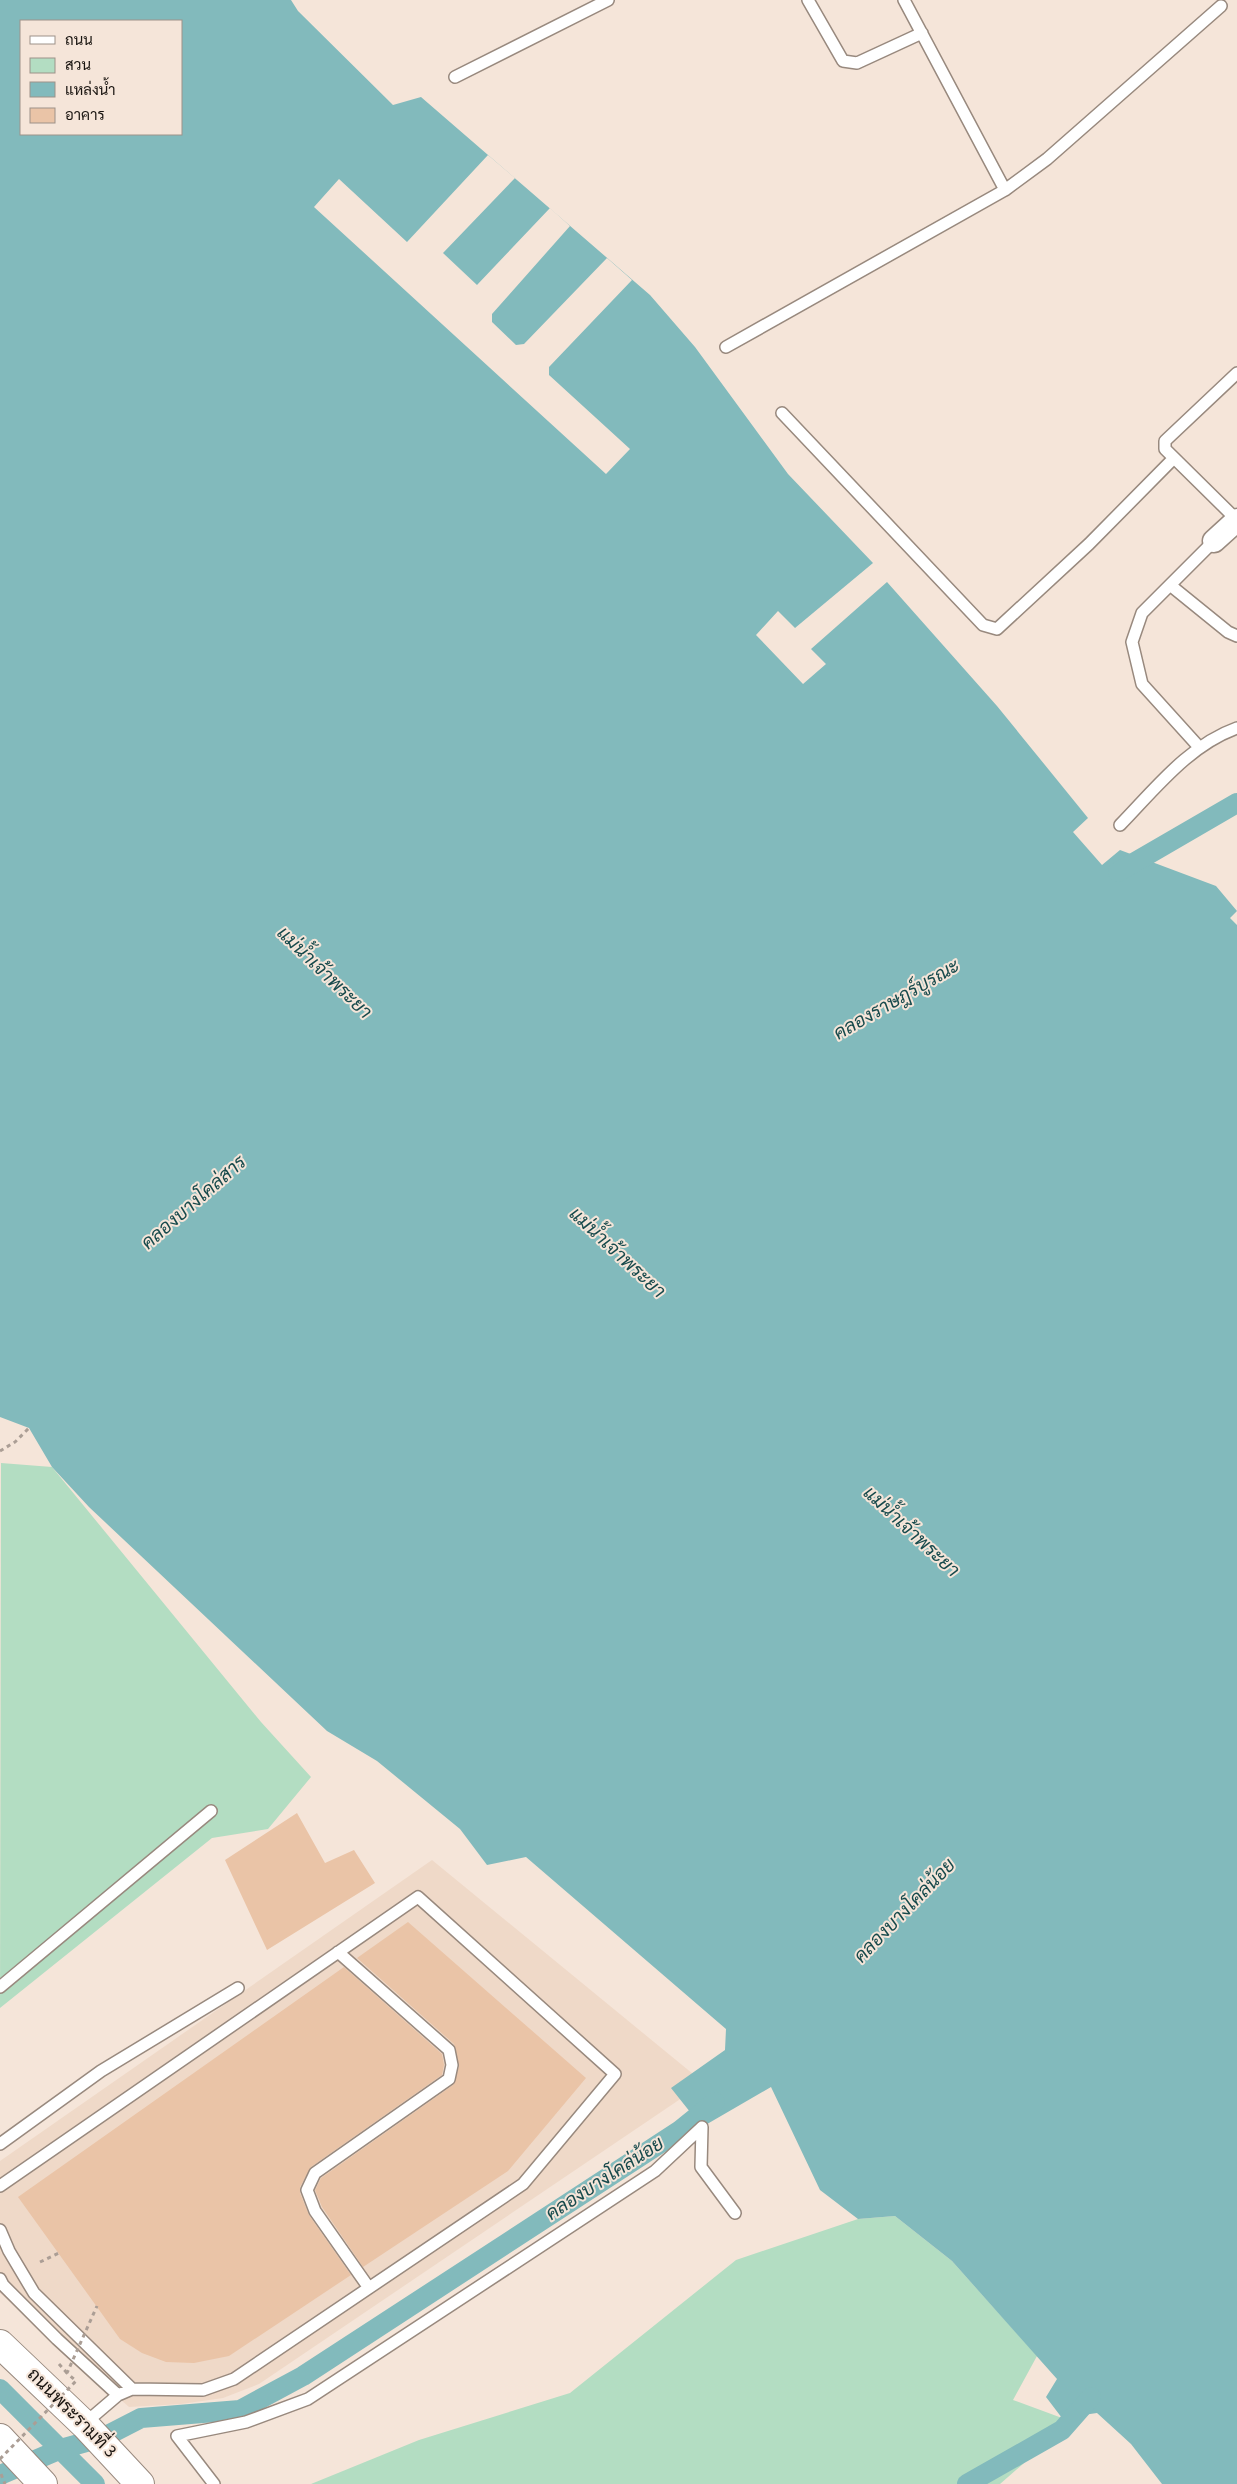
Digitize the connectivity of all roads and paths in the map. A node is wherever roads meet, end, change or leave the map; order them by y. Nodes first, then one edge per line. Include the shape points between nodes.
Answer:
1 (608, 0) edge
2 (808, 0) edge
3 (904, 0) edge
4 (1222, 2) edge
5 (922, 33) junction
6 (454, 77) dead end
7 (1005, 190) junction
8 (726, 347) dead end
9 (1237, 373) edge
10 (782, 413) dead end
11 (1174, 458) junction
12 (1237, 520) edge
13 (1214, 541) joint
14 (1170, 585) junction
15 (1237, 636) edge
16 (1237, 728) edge
17 (1199, 748) junction
18 (1120, 825) dead end
19 (29, 1428) dead end
20 (0, 1452) edge
21 (211, 1811) dead end
22 (338, 1952) junction
23 (0, 1987) edge
24 (238, 1988) dead end
25 (0, 2144) edge
26 (0, 2186) edge
27 (734, 2213) dead end
28 (0, 2230) edge
29 (58, 2253) dead end
30 (40, 2262) dead end
31 (0, 2279) edge
32 (368, 2288) junction
33 (96, 2306) dead end
34 (0, 2344) edge
35 (132, 2389) junction
36 (118, 2395) junction
37 (84, 2425) junction
38 (116, 2456) junction
39 (18, 2461) edge
40 (134, 2484) edge
41 (140, 2484) edge
42 (214, 2484) edge

1 - 6 lane
2 - 5 lane via 843,61 856,63
3 - 5 lane
4 - 7 lane via 1047,159
5 - 7 lane
7 - 8 lane
9 - 11 lane via 1165,441 1164,448
10 - 11 lane via 983,626 997,630
11 - 12 lane
12 - 13 street
13 - 14 lane
14 - 15 lane
14 - 17 lane via 1142,613 1132,642 1142,684
16 - 17 lane via 1218,735
17 - 18 lane
19 - 20 path
21 - 23 lane
22 - 26 lane
22 - 32 lane via 449,2050 452,2064 449,2079 314,2173 307,2190 315,2211
22 - 32 lane via 418,1897 615,2074 523,2184
24 - 25 lane via 101,2071
27 - 42 lane via 701,2167 702,2127 655,2171 308,2399 246,2422 177,2436
28 - 35 lane via 34,2293
29 - 30 path
31 - 36 lane via 57,2339
32 - 35 lane via 234,2379 203,2390
33 - 39 path, bridge via 67,2372 76,2381
34 - 37 main road, ถนนพระรามที่ 3
35 - 36 lane
36 - 37 lane
37 - 38 main road, ถนนพระรามที่ 3
38 - 40 lane
38 - 41 main road, ถนนพระรามที่ 3

